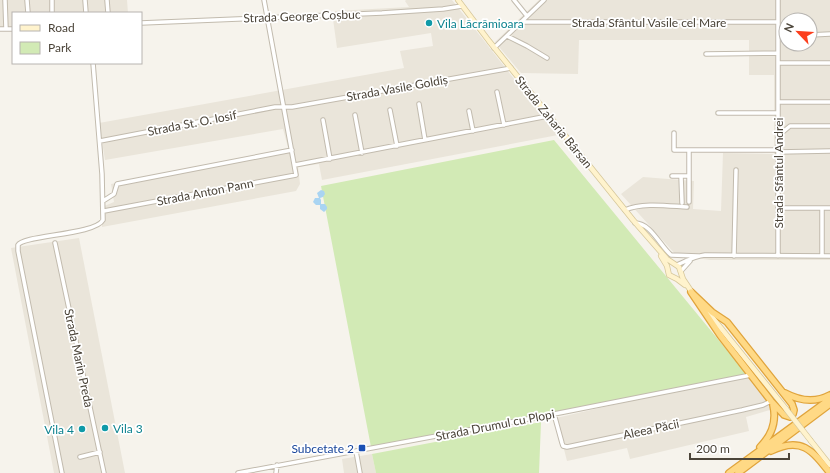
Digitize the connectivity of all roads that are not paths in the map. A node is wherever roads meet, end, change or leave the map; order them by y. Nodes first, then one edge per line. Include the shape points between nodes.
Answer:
1 (5, 0) edge
2 (27, 0) edge
3 (52, 0) edge
4 (85, 0) edge
5 (107, 0) edge
6 (264, 0) edge
7 (458, 0) edge
8 (514, 0) edge
9 (544, 0) edge
10 (778, 0) edge
11 (462, 6) junction
12 (28, 12) edge
13 (52, 12) edge
14 (86, 12) edge
15 (108, 12) edge
16 (778, 12) edge
17 (527, 16) junction
18 (267, 17) junction
19 (521, 22) junction
20 (778, 22) edge
21 (142, 23) edge
22 (0, 29) edge
23 (6, 29) junction
24 (12, 29) edge
25 (818, 34) edge
26 (830, 34) edge
27 (507, 36) junction
28 (494, 48) junction
29 (778, 53) joint
30 (706, 54) dead end
31 (547, 58) dead end
32 (830, 63) edge
33 (93, 64) edge
34 (778, 64) junction
35 (511, 68) junction
36 (497, 92) dead end
37 (778, 102) junction
38 (830, 102) edge
39 (419, 104) dead end
40 (284, 107) junction
41 (390, 110) dead end
42 (469, 111) dead end
43 (718, 113) dead end
44 (778, 113) junction
45 (355, 115) dead end
46 (548, 116) junction
47 (322, 120) dead end
48 (504, 125) junction
49 (830, 126) edge
50 (473, 131) junction
51 (674, 133) dead end
52 (778, 136) junction
53 (425, 140) junction
54 (100, 141) junction
55 (397, 146) junction
56 (292, 150) junction
57 (690, 150) junction
58 (778, 151) junction
59 (830, 151) edge
60 (362, 153) junction
61 (330, 159) junction
62 (294, 166) junction
63 (736, 170) dead end
64 (672, 176) dead end
65 (681, 176) junction
66 (689, 176) junction
67 (103, 200) junction
68 (689, 202) dead end
69 (682, 203) dead end
70 (687, 207) dead end
71 (778, 208) junction
72 (822, 208) junction
73 (830, 208) edge
74 (625, 210) junction
75 (104, 211) junction
76 (635, 223) junction
77 (652, 241) junction
78 (55, 243) dead end
79 (699, 256) junction
80 (734, 256) junction
81 (778, 256) junction
82 (822, 256) junction
83 (830, 256) edge
84 (690, 260) junction
85 (675, 264) junction
86 (668, 269) junction
87 (681, 272) junction
88 (674, 277) junction
89 (689, 290) junction
90 (752, 375) junction
91 (783, 392) junction
92 (830, 395) edge
93 (830, 399) edge
94 (772, 402) junction
95 (830, 404) edge
96 (554, 414) junction
97 (356, 451) junction
98 (100, 452) junction
99 (753, 454) junction
100 (80, 457) dead end
101 (760, 457) junction
102 (277, 465) junction
103 (830, 465) edge
104 (62, 473) edge
105 (104, 473) edge
106 (238, 473) edge
107 (276, 473) edge
108 (360, 473) edge
109 (729, 473) edge
110 (738, 473) edge
111 (830, 473) edge

1 - 23 street
2 - 12 street
3 - 13 street
4 - 14 street
5 - 15 street
6 - 18 street
7 - 11 main road, Strada Zaharia Bârsan
8 - 17 street
9 - 17 street
10 - 16 street, Strada Sfântul Andrei
11 - 18 street, Strada George Coșbuc via 414,11
11 - 28 main road, Strada Zaharia Bârsan
17 - 19 street
18 - 21 street, Strada George Coșbuc
18 - 40 street
19 - 20 street, Strada Sfântul Vasile cel Mare
19 - 27 street
22 - 23 street
23 - 24 street
25 - 26 street
27 - 28 street
27 - 31 street
28 - 35 main road, Strada Zaharia Bârsan
29 - 30 street
29 - 34 street, Strada Sfântul Andrei
32 - 34 street
33 - 54 street
34 - 37 street, Strada Sfântul Andrei
35 - 40 street, Strada Vasile Goldiș
35 - 46 main road, Strada Zaharia Bârsan
36 - 48 street
37 - 38 street
37 - 44 street, Strada Sfântul Andrei
39 - 53 street
40 - 54 street, Strada St. O. Iosif
40 - 56 street
41 - 55 street
42 - 50 street
43 - 44 street
44 - 52 street, Strada Sfântul Andrei
45 - 60 street
46 - 48 street
46 - 74 main road, Strada Zaharia Bârsan
47 - 61 street
48 - 50 street
49 - 52 street via 790,126
50 - 53 street
51 - 57 street via 674,150
52 - 58 street, Strada Sfântul Andrei
53 - 55 street
54 - 67 street
55 - 60 street
56 - 62 street
56 - 67 street, Strada Anton Pann via 117,184 114,194
57 - 58 street
57 - 66 street
58 - 59 street
58 - 71 street, Strada Sfântul Andrei
60 - 61 street
61 - 62 street
62 - 75 street, Strada Anton Pann via 296,175
63 - 80 street
64 - 65 street
65 - 66 street
65 - 69 street
66 - 68 street
67 - 75 street
70 - 74 street via 635,206
71 - 72 street
71 - 81 street, Strada Sfântul Andrei
72 - 73 street
72 - 82 street
74 - 76 main road, Strada Zaharia Bârsan
75 - 104 street via 103,220 97,226 27,240 18,245
76 - 77 main road, Strada Zaharia Bârsan
76 - 79 street via 641,223 647,228 671,255
77 - 85 main road via 667,259
77 - 86 main road
78 - 98 street, Strada Marin Preda
79 - 80 street
79 - 84 street
80 - 81 street
81 - 82 street
82 - 83 street
84 - 85 street
84 - 87 street
85 - 86 main road
85 - 87 main road
86 - 88 main road via 669,275
87 - 88 main road
87 - 89 main road
88 - 89 main road
89 - 90 highway
89 - 91 highway via 712,312 727,322
89 - 103 main road, bridge
90 - 94 highway
90 - 96 street, Strada Drumul cu Plopi
91 - 92 highway via 807,401
91 - 94 highway via 794,407 790,416 784,415
93 - 99 highway
94 - 96 street, Aleea Păcii via 567,446 563,446
94 - 99 highway via 775,416 773,427 766,440
95 - 101 highway
96 - 97 street, Strada Drumul cu Plopi
97 - 102 street, Strada Drumul cu Plopi
97 - 108 street
98 - 100 street
98 - 105 street, Strada Marin Preda
99 - 109 highway
101 - 110 highway
101 - 111 highway via 786,445 801,446 817,457
102 - 106 street, Strada Drumul cu Plopi
102 - 107 street

